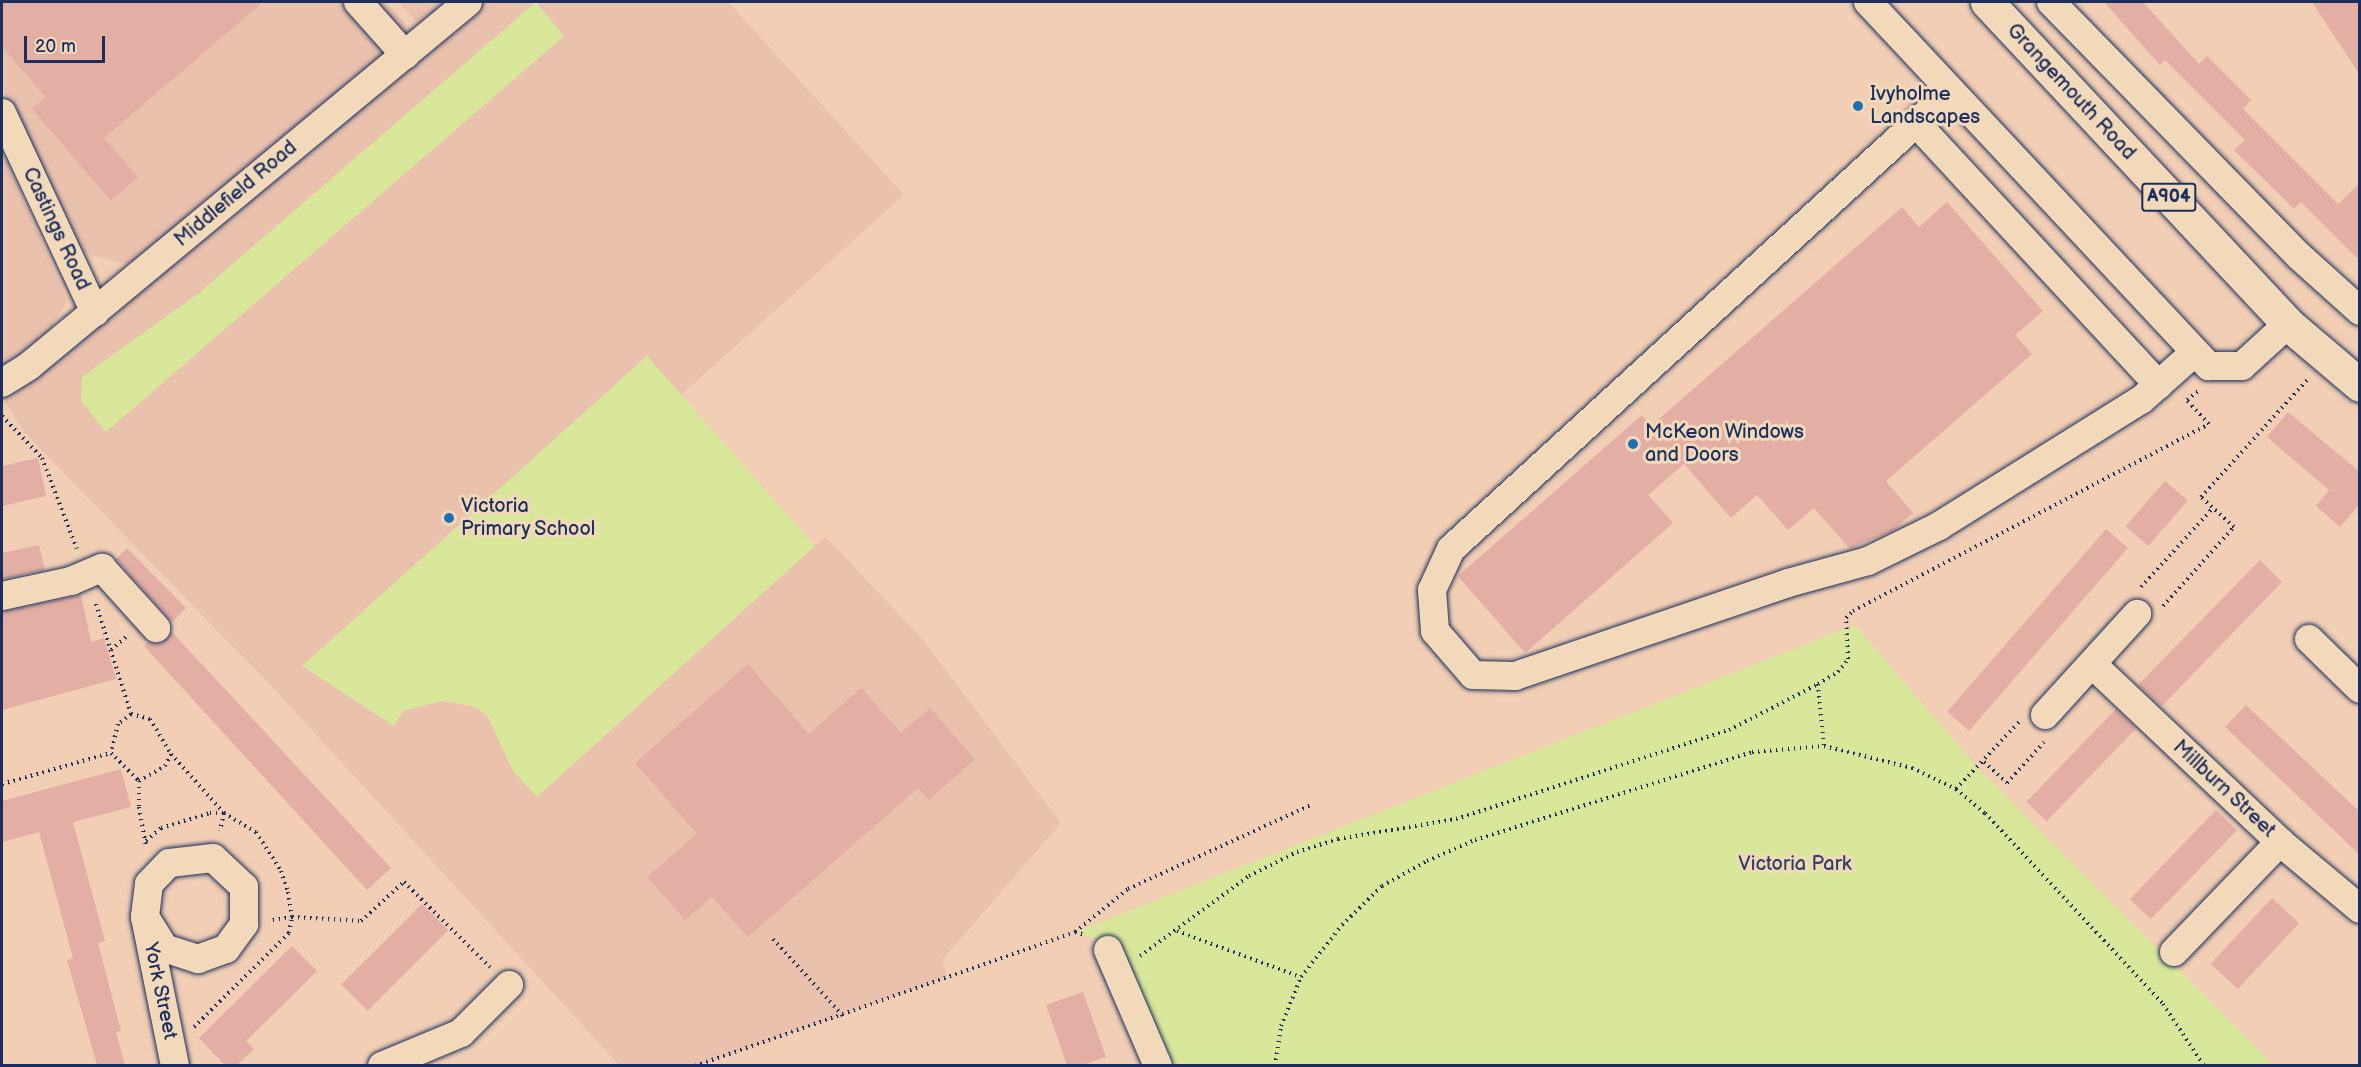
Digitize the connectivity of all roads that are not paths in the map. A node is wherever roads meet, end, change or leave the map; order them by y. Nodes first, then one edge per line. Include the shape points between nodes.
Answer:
1 (358, 2) edge
2 (468, 2) edge
3 (1868, 2) edge
4 (1987, 2) edge
5 (2051, 2) edge
6 (405, 55) junction
7 (1951, 91) junction
8 (2, 113) edge
9 (1916, 123) junction
10 (2360, 311) edge
11 (95, 312) junction
12 (2288, 324) junction
13 (2195, 352) junction
14 (2, 383) edge
15 (2159, 385) junction
16 (2360, 385) edge
17 (2, 596) edge
18 (2149, 611) road end
19 (156, 628) dead end
20 (2309, 639) dead end
21 (2092, 664) junction
22 (2360, 689) edge
23 (2048, 724) road end
24 (2280, 842) junction
25 (2357, 904) edge
26 (145, 917) junction
27 (2174, 952) dead end
28 (1112, 961) road end
29 (509, 985) road end
30 (173, 1057) edge
31 (382, 1065) edge
32 (1158, 1065) edge

1 - 6 street
2 - 6 street, Middlefield Road
3 - 7 street
4 - 12 main road, Grangemouth Road / A904
5 - 10 street via 2299,256
6 - 11 street, Middlefield Road
7 - 9 street
7 - 13 street
8 - 11 street, Castings Road
9 - 15 street
9 - 15 street via 1451,549 1432,590 1436,632 1473,675 1515,676 1788,583 1868,561 1939,526
11 - 14 street, Middlefield Road
12 - 13 street via 2254,358 2224,369 2209,366
12 - 16 main road, Grangemouth Road / A904
13 - 15 street
17 - 19 street via 102,568
18 - 21 street
20 - 22 street
21 - 23 street
21 - 24 street, Millburn Street
24 - 25 street, Millburn Street
24 - 27 street
26 - 26 street, York Street via 149,884 169,863 213,858 244,887 244,924 226,949 198,959 164,948
26 - 30 street, York Street
28 - 32 street
29 - 31 street via 461,1033

